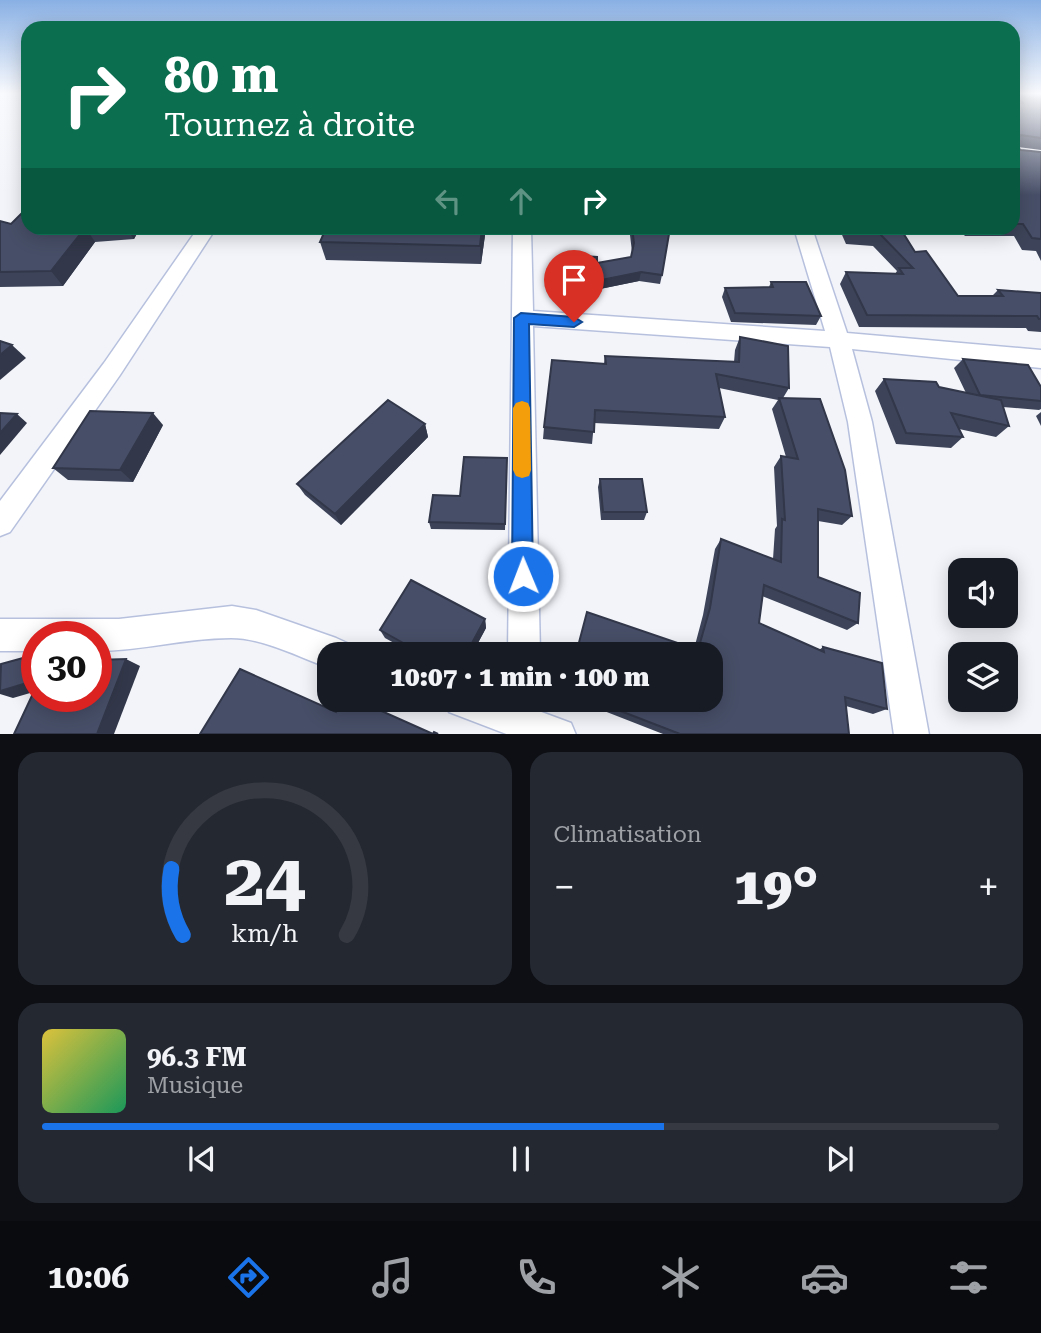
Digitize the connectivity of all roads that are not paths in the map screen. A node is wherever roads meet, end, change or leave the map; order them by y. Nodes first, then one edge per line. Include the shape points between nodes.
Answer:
1 (202, 235) edge
2 (522, 235) edge
3 (805, 235) edge
4 (521, 318) junction
5 (839, 340) junction
6 (1041, 359) edge
7 (0, 523) edge
8 (0, 635) edge
9 (524, 642) edge
10 (317, 647) edge
11 (501, 712) edge
12 (525, 719) edge
13 (559, 734) edge
14 (912, 734) edge

1 - 7 street
2 - 4 street
3 - 5 street
4 - 5 street
4 - 9 street
5 - 6 street
5 - 14 street via 860,422
8 - 10 street via 119,635 232,622
11 - 12 street
12 - 13 street

